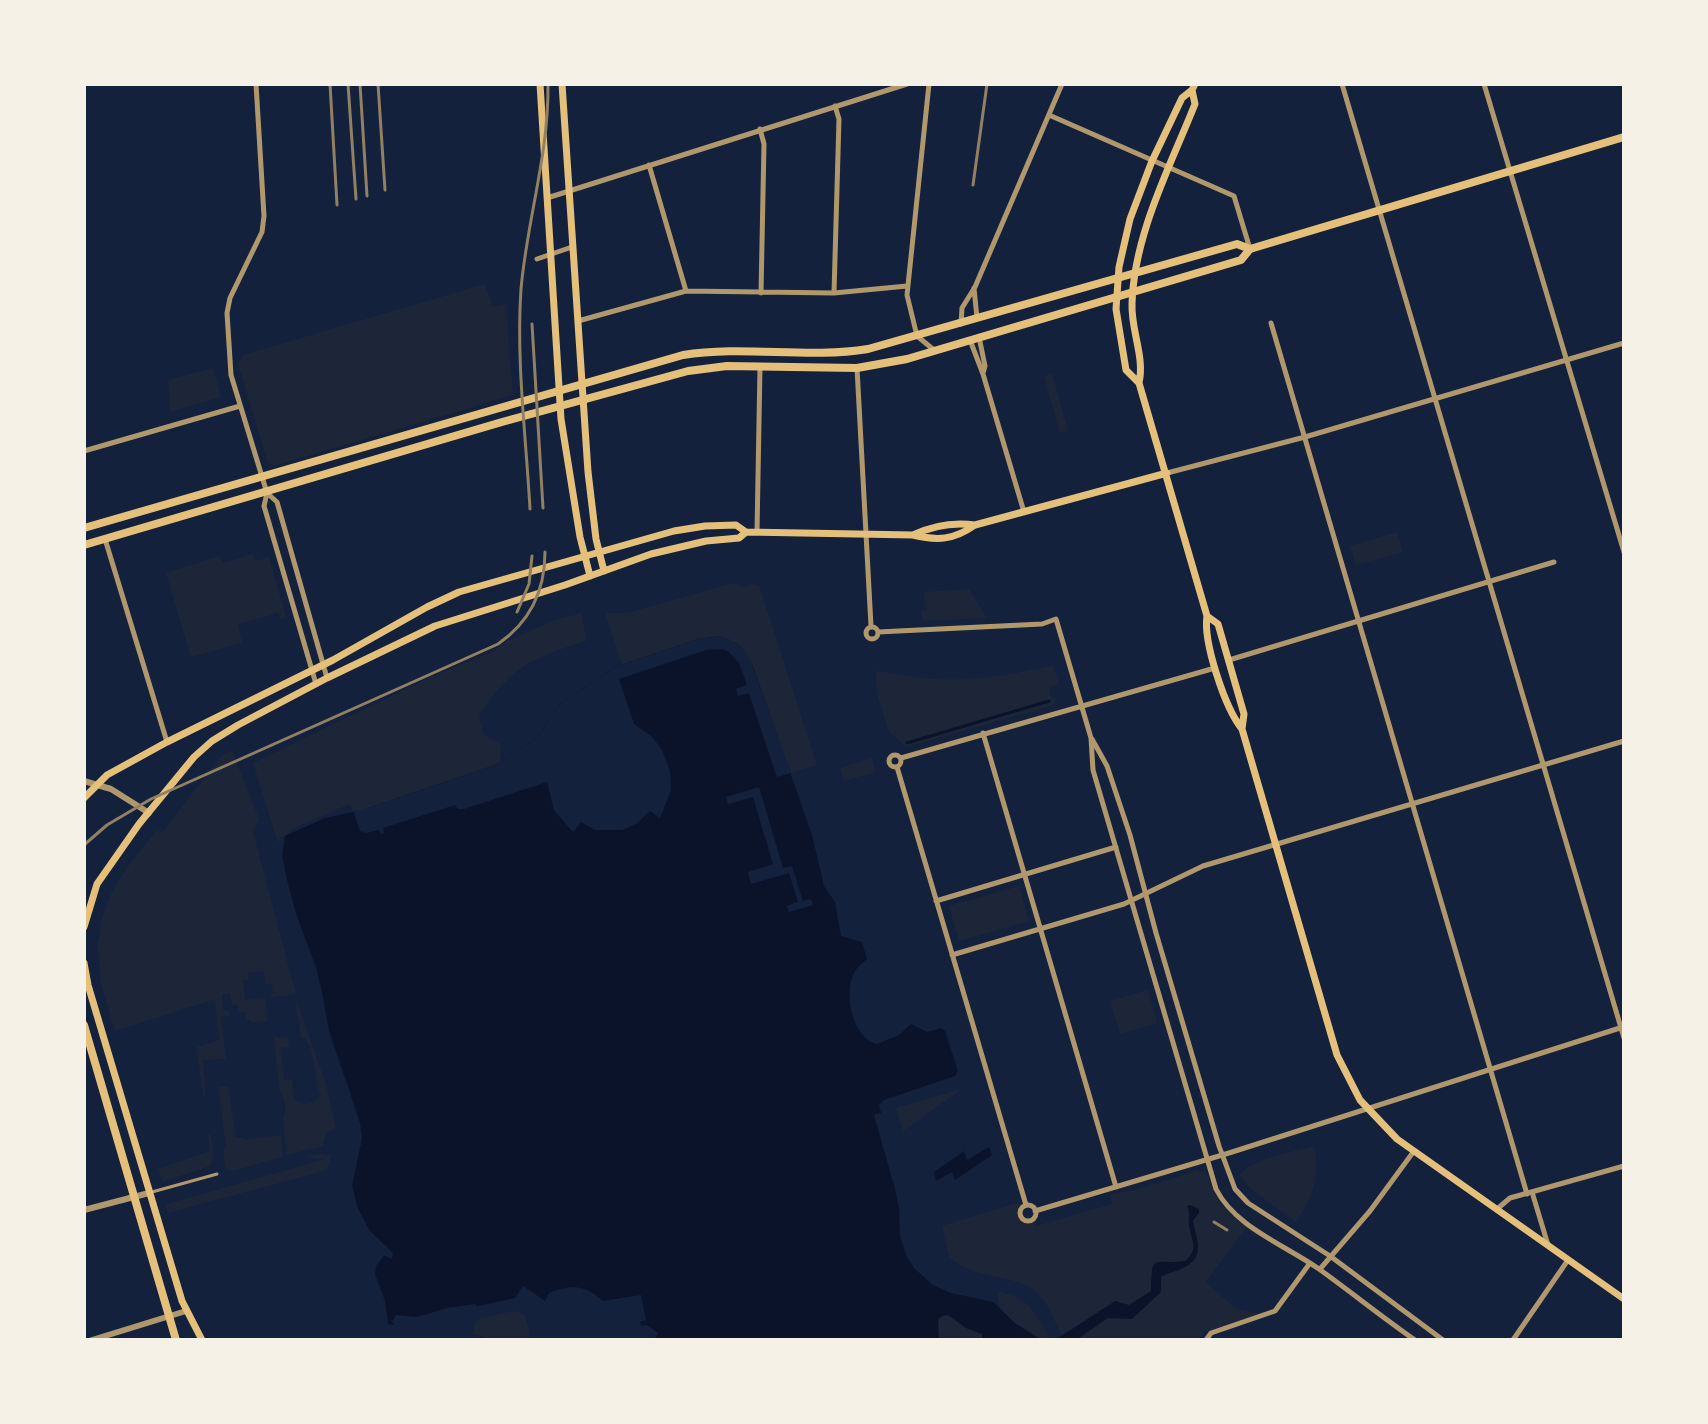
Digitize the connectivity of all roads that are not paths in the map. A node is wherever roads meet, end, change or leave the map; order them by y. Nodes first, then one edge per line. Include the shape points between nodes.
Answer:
1 (256, 84) edge
2 (540, 84) edge
3 (562, 84) edge
4 (907, 84) edge
5 (929, 84) edge
6 (1062, 84) edge
7 (1342, 84) edge
8 (1484, 84) edge
9 (1194, 87) edge
10 (835, 106) junction
11 (1049, 115) junction
12 (760, 129) junction
13 (1624, 137) edge
14 (1152, 161) junction
15 (649, 165) junction
16 (1170, 168) junction
17 (1510, 171) junction
18 (569, 191) junction
19 (547, 198) junction
20 (1379, 210) junction
21 (572, 247) junction
22 (1250, 249) junction
23 (551, 254) junction
24 (537, 259) dead end
25 (1136, 273) junction
26 (1118, 278) junction
27 (907, 286) junction
28 (975, 287) junction
29 (686, 291) junction
30 (1134, 292) junction
31 (761, 293) junction
32 (834, 293) junction
33 (1117, 296) junction
34 (977, 319) junction
35 (577, 322) junction
36 (1271, 323) dead end
37 (961, 324) junction
38 (917, 336) junction
39 (974, 339) junction
40 (1624, 343) edge
41 (935, 351) junction
42 (1567, 360) junction
43 (760, 367) junction
44 (857, 368) junction
45 (1139, 383) junction
46 (582, 384) junction
47 (560, 390) junction
48 (1435, 399) junction
49 (583, 401) junction
50 (240, 406) junction
51 (561, 406) junction
52 (1305, 437) junction
53 (84, 451) edge
54 (1167, 473) junction
55 (261, 477) junction
56 (267, 493) junction
57 (1024, 513) junction
58 (975, 525) junction
59 (84, 528) edge
60 (746, 532) junction
61 (757, 532) junction
62 (866, 534) junction
63 (913, 535) junction
64 (105, 539) junction
65 (1623, 543) edge
66 (84, 545) edge
67 (599, 551) junction
68 (1624, 552) edge
69 (585, 555) junction
70 (1554, 562) dead end
71 (604, 571) junction
72 (590, 576) junction
73 (1490, 582) junction
74 (1207, 616) junction
75 (1359, 621) junction
76 (871, 626) junction
77 (878, 632) junction
78 (1229, 660) junction
79 (325, 664) junction
80 (1216, 667) junction
81 (312, 670) junction
82 (327, 678) junction
83 (316, 684) junction
84 (1082, 706) junction
85 (1242, 729) junction
86 (983, 733) junction
87 (1091, 738) junction
88 (1624, 741) edge
89 (167, 742) junction
90 (901, 758) junction
91 (1543, 764) junction
92 (897, 767) junction
93 (84, 781) edge
94 (98, 784) junction
95 (84, 798) edge
96 (1413, 803) junction
97 (149, 813) junction
98 (1275, 844) junction
99 (1116, 847) junction
100 (1024, 875) junction
101 (1147, 892) junction
102 (1132, 900) junction
103 (936, 901) junction
104 (84, 927) edge
105 (1040, 930) junction
106 (952, 955) junction
107 (84, 963) edge
108 (84, 1025) edge
109 (1622, 1027) edge
110 (1624, 1038) edge
111 (1491, 1069) junction
112 (1368, 1109) junction
113 (1414, 1151) junction
114 (1221, 1155) junction
115 (1206, 1160) junction
116 (1624, 1166) edge
117 (217, 1174) dead end
118 (1116, 1187) junction
119 (149, 1193) junction
120 (1530, 1193) junction
121 (1026, 1205) junction
122 (1497, 1209) junction
123 (84, 1210) edge
124 (1035, 1211) junction
125 (1548, 1245) junction
126 (1330, 1256) junction
127 (1568, 1260) junction
128 (1310, 1263) junction
129 (1320, 1270) junction
130 (1624, 1299) edge
131 (186, 1311) junction
132 (92, 1340) edge
133 (176, 1340) edge
134 (202, 1340) edge
135 (1206, 1340) edge
136 (1415, 1340) edge
137 (1443, 1340) edge
138 (1513, 1340) edge

1 - 50 street via 262,232 227,313 231,375
2 - 19 main road
3 - 18 main road
4 - 10 street
5 - 27 street
6 - 11 street
7 - 20 street
8 - 17 street
9 - 14 main road via 1182,98
9 - 16 main road via 1195,104
10 - 12 street
10 - 32 street via 839,122
11 - 14 street
11 - 28 street
12 - 15 street
12 - 31 street
13 - 17 main road
14 - 16 street
14 - 26 main road via 1127,228
15 - 18 street
15 - 29 street
16 - 22 street via 1234,196
16 - 25 main road
17 - 20 main road
17 - 42 street
18 - 19 street
18 - 21 main road
19 - 23 main road
20 - 22 main road
20 - 48 street
21 - 23 street
21 - 35 main road
22 - 25 main road via 1237,244
22 - 30 main road via 1241,260
23 - 24 street
23 - 47 main road
25 - 26 main road
25 - 30 main road
26 - 33 main road
26 - 34 main road
27 - 32 street
27 - 38 street
28 - 34 street
28 - 37 street via 962,308
29 - 31 street
29 - 35 street
30 - 33 main road
30 - 45 main road via 1143,366
31 - 32 street
33 - 39 main road
33 - 45 main road via 1126,370
34 - 37 main road
35 - 46 main road
36 - 52 street
37 - 38 main road
38 - 41 street
38 - 46 main road via 854,351 700,352
39 - 41 main road
39 - 57 street
40 - 42 street
41 - 44 main road
42 - 48 street
42 - 65 street
43 - 44 main road
43 - 49 main road via 700,368
43 - 61 street
44 - 62 street
45 - 54 main road
46 - 47 main road
46 - 49 main road
47 - 51 main road
47 - 55 main road
48 - 52 street
48 - 73 street
49 - 51 main road
49 - 67 main road
50 - 53 street
50 - 55 street
51 - 56 main road
51 - 69 main road
52 - 54 street
52 - 75 street
54 - 57 main road
54 - 74 main road
55 - 56 street
55 - 59 main road
56 - 64 main road
56 - 79 street via 277,502
56 - 81 street via 264,506
57 - 58 main road
58 - 63 main road via 928,528
58 - 63 main road via 949,539
60 - 61 main road
60 - 67 main road via 736,525 696,527
60 - 71 main road via 739,538 671,548
61 - 62 main road
62 - 63 main road
62 - 76 street
64 - 66 main road
64 - 89 street
65 - 68 street
67 - 69 main road
67 - 71 main road
69 - 72 main road
69 - 79 main road via 459,592
70 - 73 street
71 - 72 main road
72 - 82 main road via 435,626
73 - 75 street
73 - 91 street
74 - 78 main road via 1218,624
74 - 80 main road via 1205,628
75 - 78 street
75 - 96 street
76 - 77 street
76 - 77 street via 867,637 874,639
77 - 84 street via 1056,619
78 - 85 main road via 1244,714
79 - 81 main road
79 - 82 street
80 - 84 street
80 - 85 main road via 1232,717
81 - 83 street
81 - 89 main road
82 - 83 main road
83 - 97 main road via 212,741
84 - 86 street
84 - 87 street
85 - 98 main road
86 - 90 street
86 - 100 street
87 - 99 street via 1093,770
87 - 101 street via 1107,766
88 - 91 street
89 - 94 main road
90 - 92 street
90 - 92 street via 890,757
91 - 96 street
91 - 109 street
92 - 103 street
93 - 94 street
94 - 95 main road
94 - 97 street
96 - 98 street
96 - 111 street
97 - 104 main road via 97,884
98 - 101 street via 1203,866
98 - 112 main road via 1337,1055
99 - 100 street
99 - 102 street
100 - 103 street
100 - 105 street
101 - 102 street
101 - 114 street
102 - 105 street
102 - 115 street
103 - 106 street
105 - 106 street
105 - 118 street
106 - 121 street
107 - 119 main road
108 - 133 main road
109 - 110 street
109 - 111 street
111 - 112 street
111 - 120 street
112 - 113 main road
112 - 114 street
113 - 122 main road
113 - 126 street
114 - 115 street
114 - 126 street via 1242,1198
115 - 118 street
115 - 128 street via 1219,1196 1234,1213
116 - 120 street
117 - 119 lane
118 - 124 street
119 - 123 street
119 - 131 main road
120 - 122 street via 1510,1198
120 - 125 street
121 - 124 street
121 - 124 street via 1020,1211 1023,1219 1032,1219
122 - 125 main road
125 - 127 main road
126 - 129 street
126 - 137 street
127 - 130 main road
127 - 138 street
128 - 129 street
128 - 135 street via 1275,1311 1211,1333
129 - 136 street
131 - 132 street
131 - 134 main road

